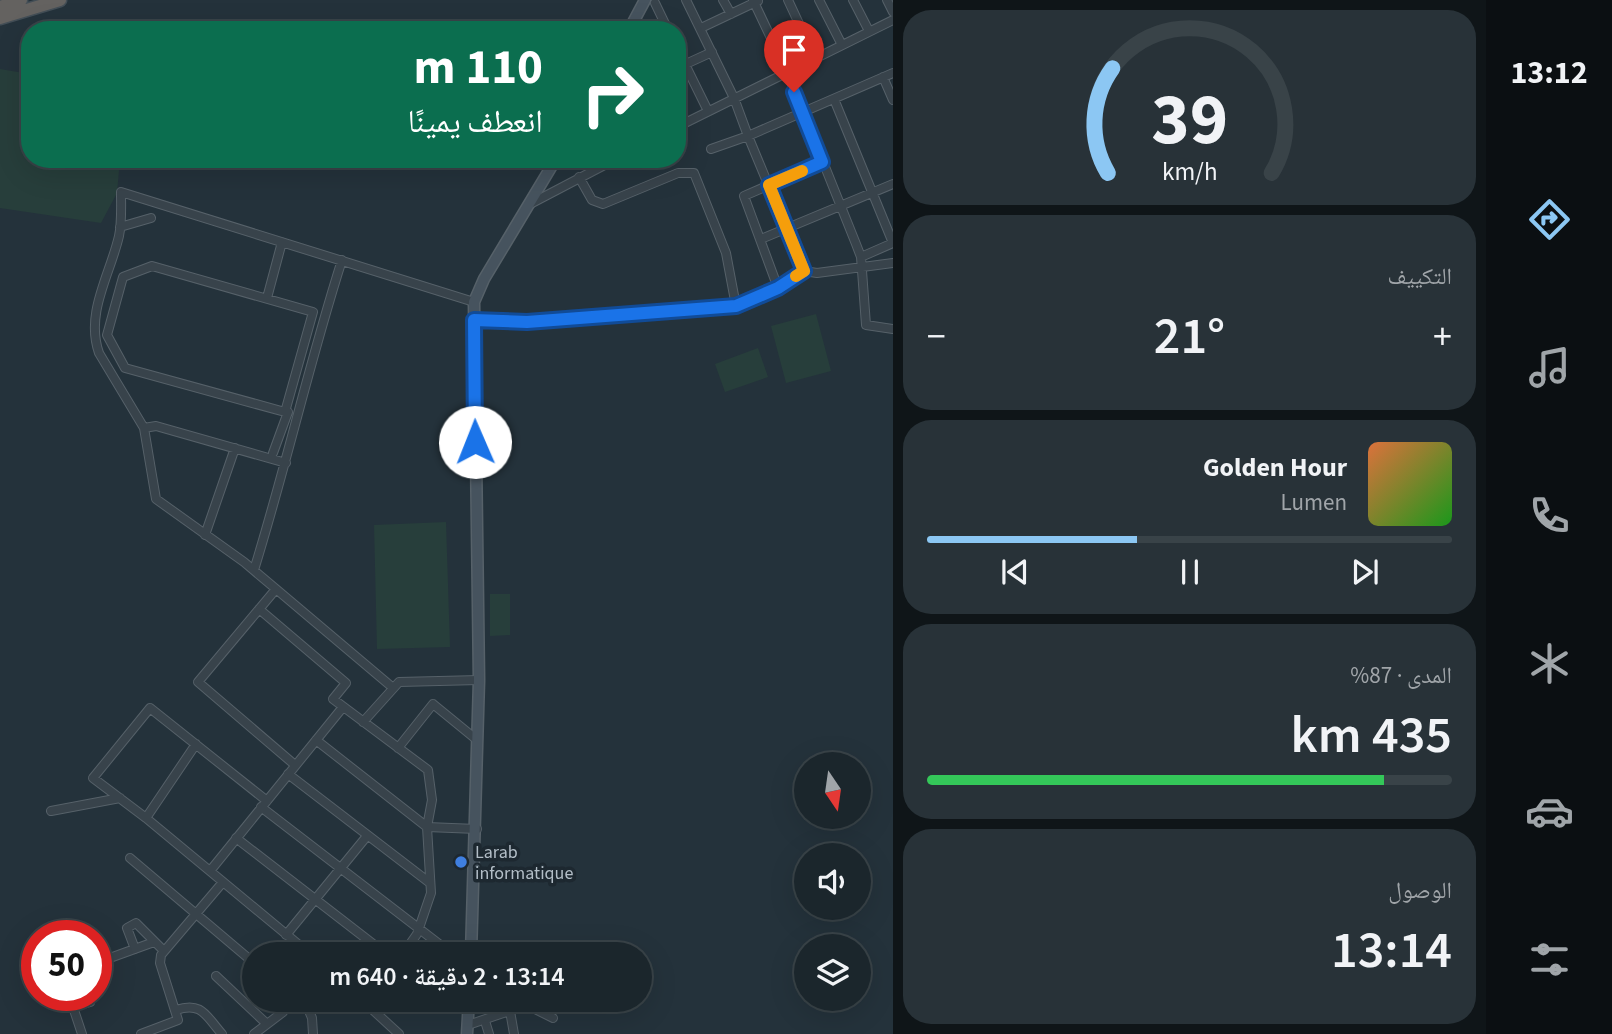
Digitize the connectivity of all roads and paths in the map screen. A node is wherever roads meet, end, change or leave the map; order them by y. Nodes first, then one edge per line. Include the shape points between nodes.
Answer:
1 (21, 0) edge
2 (60, 0) edge
3 (686, 0) edge
4 (723, 0) edge
5 (788, 0) edge
6 (819, 0) edge
7 (853, 0) edge
8 (887, 0) edge
9 (756, 1) edge
10 (650, 3) edge
11 (0, 8) edge
12 (893, 12) edge
13 (731, 14) junction
14 (0, 18) edge
15 (893, 20) edge
16 (636, 21) edge
17 (662, 21) edge
18 (701, 28) junction
19 (869, 31) junction
20 (842, 45) junction
21 (712, 52) junction
22 (815, 58) junction
23 (686, 64) edge
24 (787, 72) junction
25 (893, 73) edge
26 (686, 74) edge
27 (883, 77) junction
28 (734, 98) junction
29 (834, 99) junction
30 (893, 100) edge
31 (708, 111) junction
32 (802, 111) junction
33 (686, 121) edge
34 (748, 136) junction
35 (711, 149) dead end
36 (822, 162) junction
37 (551, 168) edge
38 (591, 168) edge
39 (579, 177) junction
40 (893, 184) edge
41 (769, 185) junction
42 (870, 194) junction
43 (532, 203) junction
44 (841, 206) junction
45 (151, 218) dead end
46 (120, 227) junction
47 (788, 228) junction
48 (761, 239) junction
49 (282, 242) junction
50 (893, 243) edge
51 (342, 260) junction
52 (860, 261) junction
53 (893, 263) edge
54 (804, 271) junction
55 (778, 288) junction
56 (267, 298) junction
57 (474, 302) junction
58 (736, 306) junction
59 (313, 312) junction
60 (325, 313) junction
61 (474, 320) junction
62 (893, 328) edge
63 (285, 412) junction
64 (299, 412) junction
65 (144, 428) junction
66 (235, 448) junction
67 (273, 453) dead end
68 (286, 463) junction
69 (205, 535) junction
70 (254, 570) junction
71 (276, 589) junction
72 (260, 609) junction
73 (479, 680) junction
74 (392, 687) junction
75 (343, 707) junction
76 (363, 722) junction
77 (316, 740) junction
78 (477, 740) junction
79 (196, 744) junction
80 (398, 748) junction
81 (295, 765) junction
82 (288, 774) junction
83 (120, 798) junction
84 (264, 804) junction
85 (51, 811) dead end
86 (146, 818) junction
87 (427, 827) junction
88 (477, 829) junction
89 (367, 836) junction
90 (236, 838) junction
91 (130, 858) dead end
92 (341, 868) junction
93 (211, 871) junction
94 (223, 882) junction
95 (430, 883) junction
96 (314, 901) junction
97 (194, 915) junction
98 (419, 929) junction
99 (286, 935) junction
100 (154, 942) junction
101 (295, 942) edge
102 (370, 942) edge
103 (411, 942) edge
104 (436, 942) edge
105 (472, 942) edge
106 (135, 949) junction
107 (164, 951) junction
108 (242, 953) edge
109 (112, 957) edge
110 (216, 976) dead end
111 (176, 1010) junction
112 (74, 1011) edge
113 (283, 1012) edge
114 (309, 1012) edge
115 (375, 1012) edge
116 (468, 1012) edge
117 (508, 1012) edge
118 (510, 1012) edge
119 (542, 1012) edge
120 (553, 1018) dead end
121 (485, 1021) junction
122 (267, 1024) junction
123 (467, 1030) edge
124 (82, 1034) edge
125 (141, 1034) edge
126 (222, 1034) edge
127 (254, 1034) edge
128 (313, 1034) edge
129 (399, 1034) edge
130 (489, 1034) edge
131 (514, 1034) edge

1 - 11 highway
2 - 14 highway
3 - 18 street
4 - 13 street
5 - 22 street
6 - 20 street
7 - 19 street
8 - 12 street
9 - 13 street
9 - 24 street
10 - 16 main road
10 - 17 street
13 - 18 street
15 - 19 street
18 - 21 street
19 - 20 street
20 - 22 street
21 - 23 street
21 - 28 street
22 - 24 street
24 - 28 street
24 - 32 street
25 - 27 street
26 - 31 street
27 - 29 street
27 - 30 street
28 - 31 street
28 - 34 street
29 - 32 street
29 - 42 street
31 - 33 street
32 - 34 street
32 - 36 street
34 - 35 street
34 - 41 street
36 - 41 street
36 - 44 street
37 - 43 main road
38 - 39 street
39 - 43 street
39 - 58 street via 592,200 603,204 678,173 694,173 726,253
40 - 42 street
41 - 47 street
41 - 48 street via 744,195
42 - 44 street
42 - 50 street
43 - 57 main road
44 - 47 street
44 - 52 street
45 - 46 street
46 - 49 street via 121,192
46 - 65 street via 100,292 95,341
47 - 48 street
47 - 54 street
48 - 55 street
49 - 51 street
49 - 56 street
50 - 52 street
51 - 57 street
51 - 60 street
52 - 53 street
52 - 54 street via 817,273
52 - 62 street via 866,325
54 - 55 street
55 - 58 street
56 - 59 street
56 - 63 street via 152,266 124,276 107,335 125,368
57 - 61 main road
58 - 61 street via 527,322
59 - 60 street
59 - 63 street
60 - 64 street
61 - 73 main road
63 - 64 street
63 - 67 street
64 - 68 street
65 - 66 street via 156,426
65 - 69 street via 156,499
66 - 68 street
66 - 69 street
68 - 70 street
69 - 70 street
70 - 71 street
71 - 72 street
71 - 74 street
72 - 75 street via 346,683 333,699
72 - 81 street via 198,682
73 - 74 street via 404,681
73 - 78 main road
74 - 76 street
75 - 76 street
75 - 77 street
76 - 80 street
77 - 81 street
77 - 87 street
78 - 80 street via 433,704
78 - 88 main road
79 - 83 street via 150,708 93,778
79 - 84 street
79 - 86 street
80 - 87 street via 428,771 432,800
81 - 82 street
82 - 84 street
82 - 89 street
83 - 85 street
83 - 86 street
84 - 90 street
84 - 92 street
86 - 93 street
87 - 88 street
87 - 95 street
88 - 105 main road
89 - 92 street
89 - 95 street
90 - 93 street
90 - 96 street
91 - 97 street
92 - 96 street
92 - 98 street
93 - 94 street
94 - 97 street
94 - 99 street
95 - 98 street
96 - 99 street
96 - 102 street
97 - 107 street
97 - 108 street
98 - 103 street
98 - 104 street
99 - 101 street
100 - 106 street
100 - 106 street via 131,924 127,928
100 - 107 street
106 - 109 street
107 - 111 street via 160,963
110 - 122 street
111 - 125 street via 179,1017 175,1023
111 - 126 street via 199,1008
112 - 124 street
113 - 122 street
114 - 128 street
115 - 129 street
116 - 123 main road
117 - 121 street
118 - 131 street
119 - 120 street
121 - 123 street
121 - 130 street
122 - 127 street

